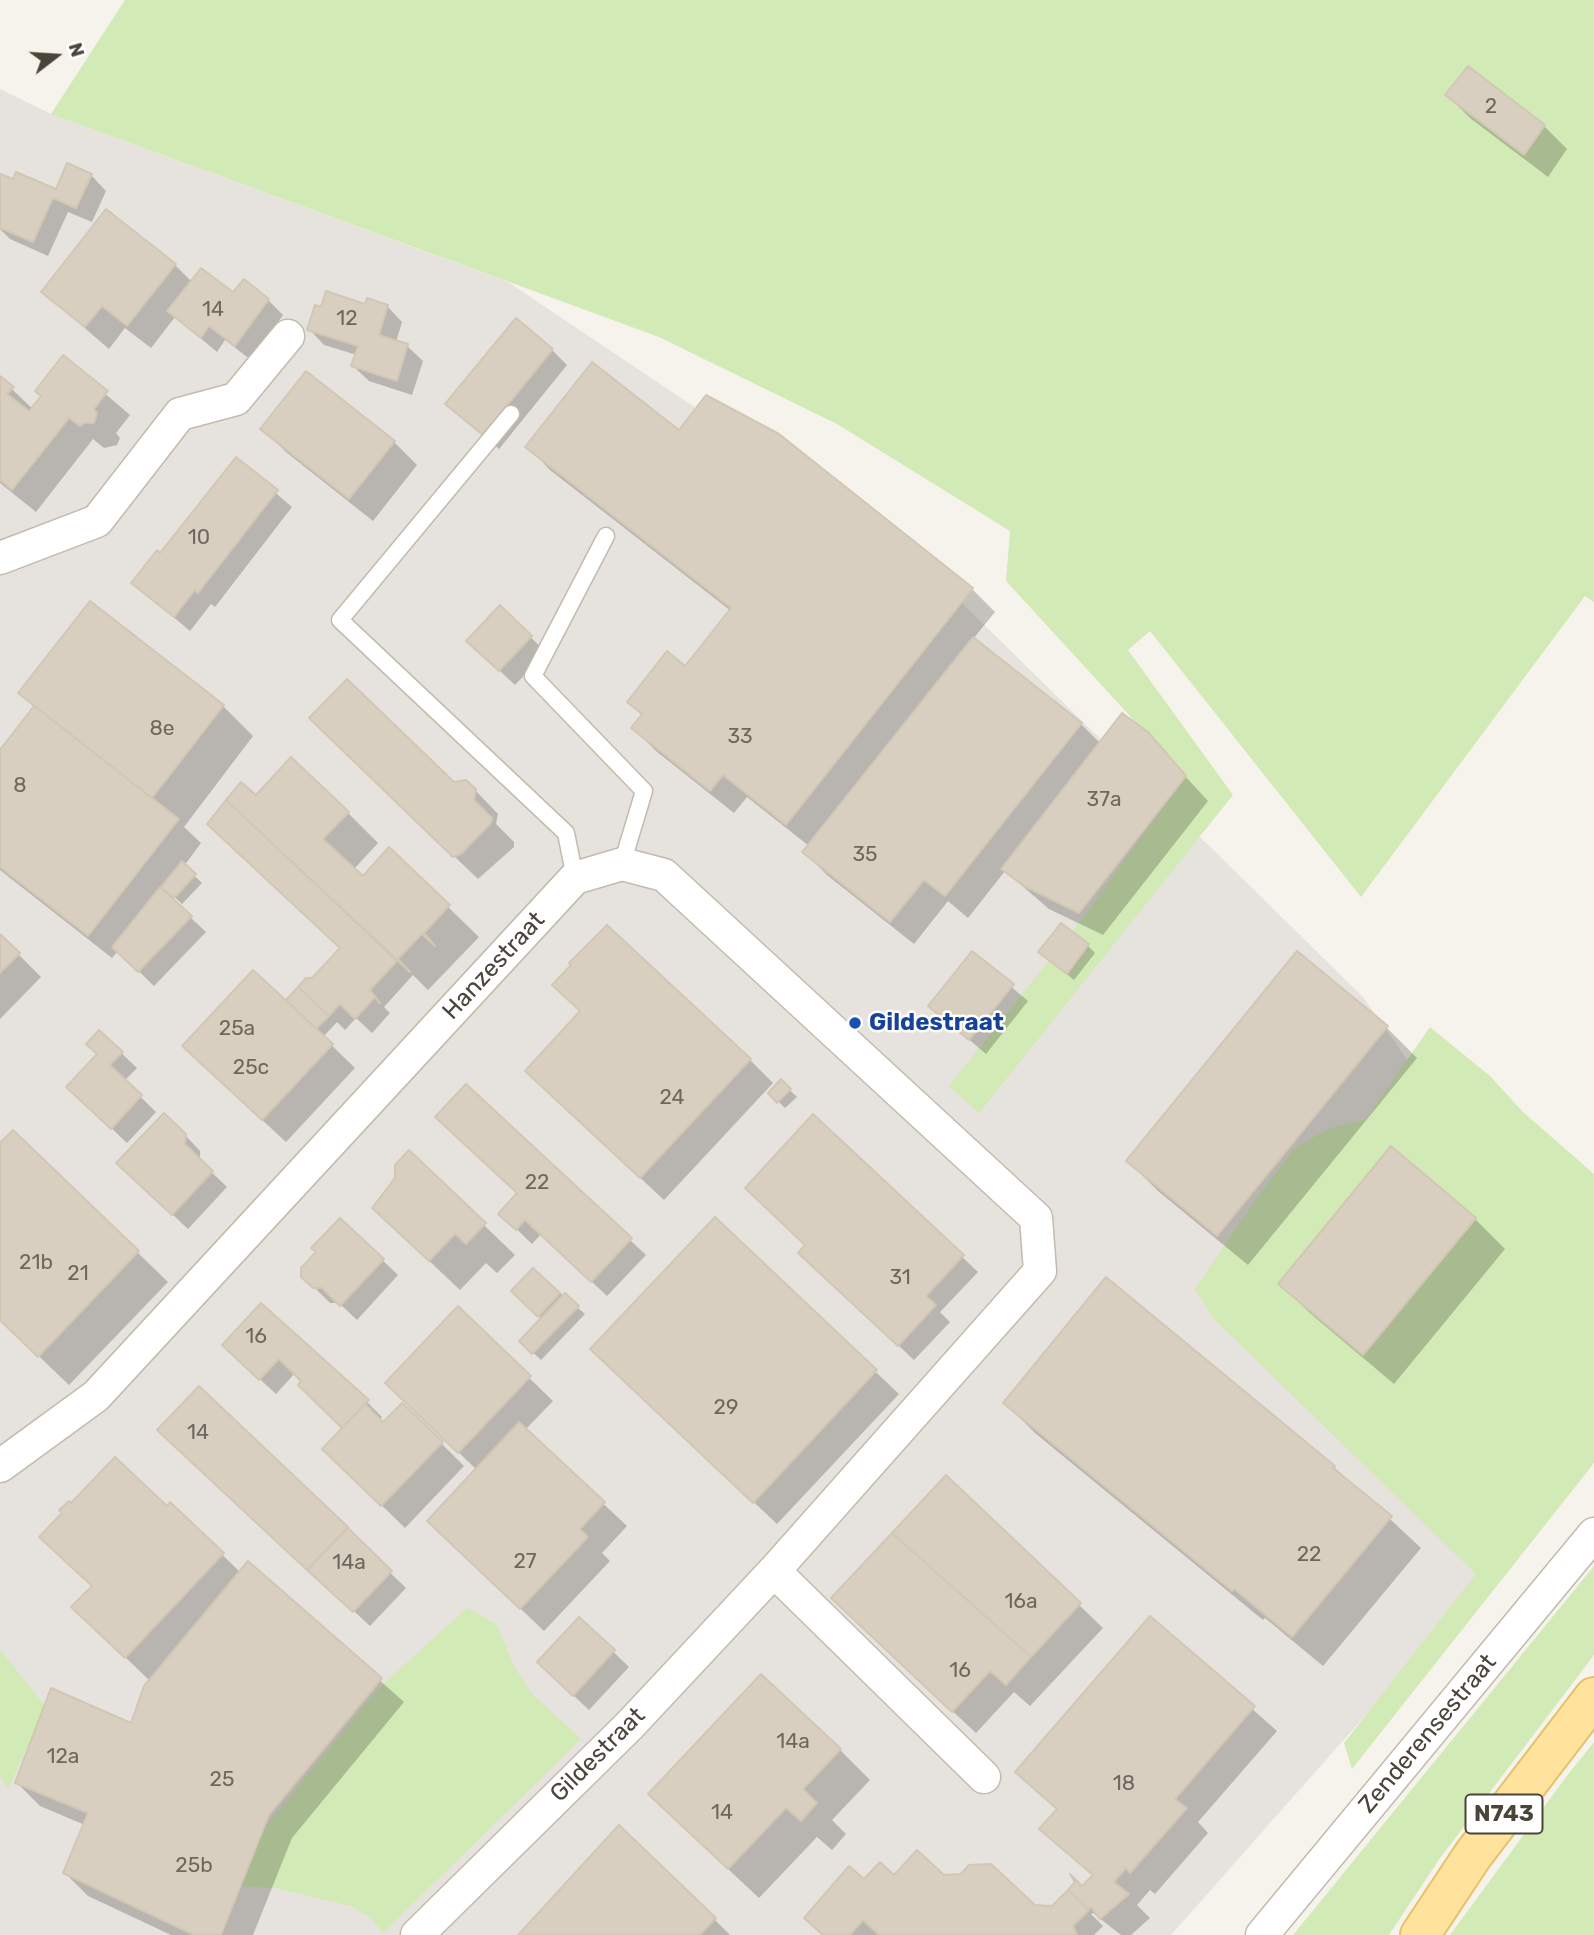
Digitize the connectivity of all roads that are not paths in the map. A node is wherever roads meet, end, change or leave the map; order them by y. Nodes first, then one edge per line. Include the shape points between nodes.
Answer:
1 (288, 336) dead end
2 (511, 414) dead end
3 (606, 536) dead end
4 (0, 558) edge
5 (622, 864) junction
6 (575, 878) junction
7 (0, 1466) edge
8 (1594, 1534) edge
9 (775, 1571) junction
10 (1594, 1697) edge
11 (984, 1777) dead end
12 (417, 1935) edge
13 (1262, 1935) edge
14 (1420, 1935) edge

1 - 4 street via 236,399 180,414 97,521
2 - 6 lane via 340,620 566,833
3 - 5 lane via 533,676 644,791
5 - 6 street
5 - 9 street, Gildestraat via 664,875 1036,1218 1040,1271
6 - 7 street, Hanzestraat via 96,1396
8 - 13 street, Zenderensestraat
9 - 11 street
9 - 12 street, Gildestraat via 630,1725
10 - 14 main road, N743 via 1474,1855

